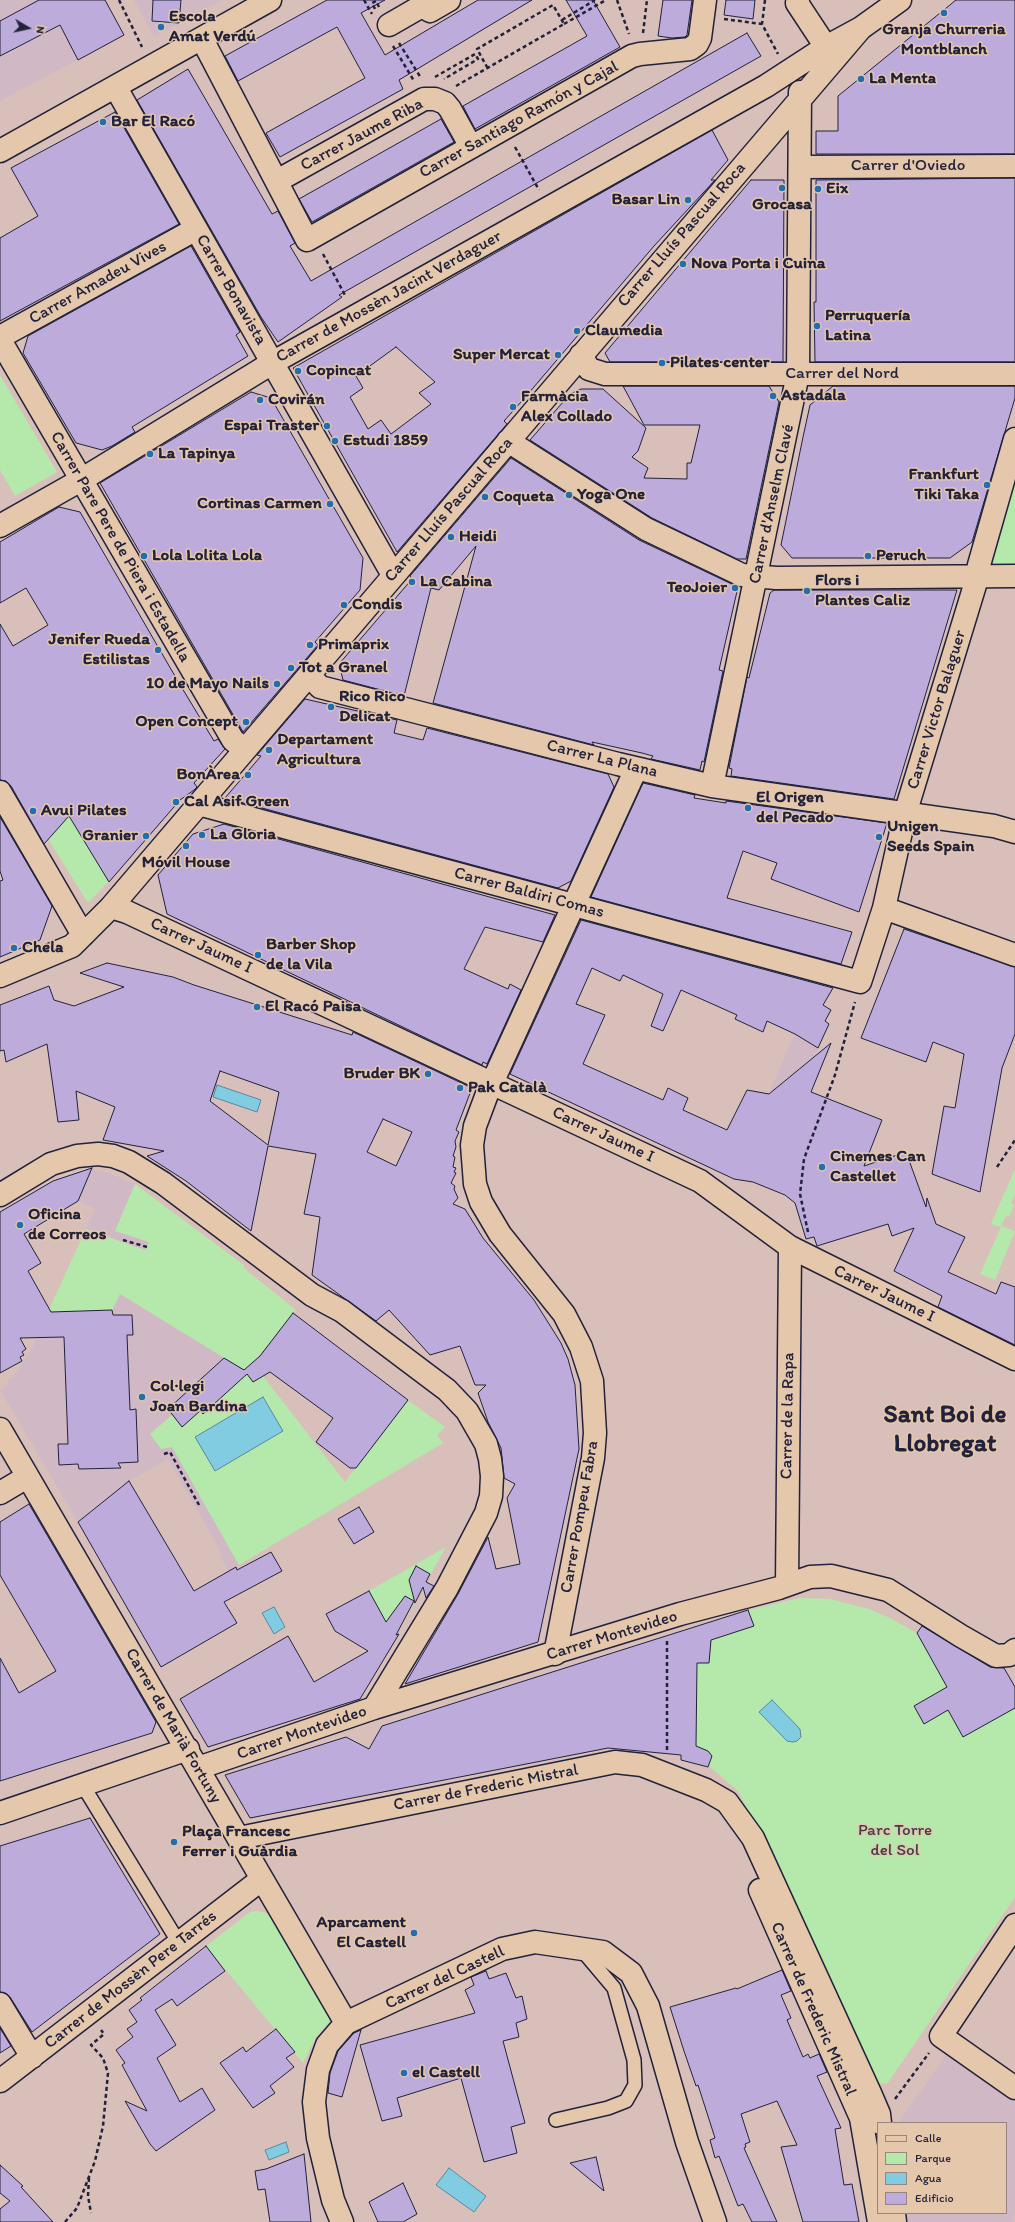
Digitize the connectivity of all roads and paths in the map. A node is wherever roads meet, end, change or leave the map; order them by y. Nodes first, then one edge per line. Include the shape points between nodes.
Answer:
1 (119, 0) edge
2 (270, 0) edge
3 (364, 0) edge
4 (449, 0) edge
5 (595, 0) edge
6 (606, 0) edge
7 (617, 0) edge
8 (647, 0) edge
9 (765, 0) edge
10 (798, 0) edge
11 (900, 0) edge
12 (371, 1) edge
13 (704, 8) edge
14 (562, 20) junction
15 (564, 24) junction
16 (762, 24) junction
17 (384, 26) junction
18 (861, 28) junction
19 (626, 29) dead end
20 (202, 39) junction
21 (826, 47) junction
22 (776, 52) dead end
23 (480, 54) junction
24 (640, 54) junction
25 (477, 57) junction
26 (152, 67) junction
27 (487, 67) junction
28 (790, 70) junction
29 (409, 72) dead end
30 (432, 86) junction
31 (113, 89) junction
32 (800, 98) junction
33 (513, 144) dead end
34 (471, 147) junction
35 (0, 150) edge
36 (1015, 166) edge
37 (801, 167) junction
38 (529, 173) dead end
39 (277, 181) junction
40 (196, 229) junction
41 (325, 258) dead end
42 (341, 287) dead end
43 (0, 337) edge
44 (0, 340) edge
45 (581, 355) junction
46 (272, 363) junction
47 (798, 374) junction
48 (1015, 374) edge
49 (1015, 439) edge
50 (508, 441) junction
51 (81, 480) junction
52 (0, 526) edge
53 (393, 575) junction
54 (977, 575) junction
55 (1015, 576) edge
56 (757, 577) junction
57 (309, 675) junction
58 (246, 747) junction
59 (636, 769) junction
60 (712, 786) junction
61 (0, 792) edge
62 (198, 804) junction
63 (905, 814) junction
64 (1015, 832) edge
65 (574, 905) junction
66 (111, 907) junction
67 (884, 908) junction
68 (83, 935) junction
69 (1015, 955) edge
70 (0, 976) edge
71 (860, 982) junction
72 (492, 1082) junction
73 (1015, 1140) edge
74 (996, 1167) dead end
75 (0, 1195) edge
76 (124, 1240) dead end
77 (147, 1247) dead end
78 (790, 1247) junction
79 (814, 1260) junction
80 (1015, 1359) edge
81 (0, 1429) edge
82 (164, 1454) dead end
83 (27, 1477) junction
84 (0, 1493) edge
85 (199, 1506) dead end
86 (787, 1585) junction
87 (666, 1619) junction
88 (1015, 1650) edge
89 (555, 1654) junction
90 (374, 1708) junction
91 (193, 1759) junction
92 (668, 1774) junction
93 (82, 1784) junction
94 (727, 1802) junction
95 (0, 1813) edge
96 (239, 1838) junction
97 (262, 1879) junction
98 (1015, 1925) edge
99 (179, 1943) junction
100 (581, 1948) junction
101 (0, 2004) edge
102 (346, 2024) junction
103 (96, 2034) dead end
104 (941, 2036) junction
105 (32, 2057) junction
106 (0, 2081) edge
107 (1015, 2088) edge
108 (880, 2118) edge
109 (556, 2120) dead end
110 (89, 2176) junction
111 (877, 2210) edge
112 (91, 2213) dead end
113 (65, 2222) edge
114 (342, 2222) edge
115 (715, 2222) edge

1 - 26 path
2 - 20 street
3 - 17 path
4 - 17 street via 430,12 422,6
5 - 14 path
6 - 15 path
7 - 19 path
8 - 24 path
9 - 16 path
10 - 21 street via 798,4
11 - 18 street, Carrer Lluís Pascual Roca
12 - 17 path
12 - 17 path via 376,1
13 - 16 path
13 - 24 street, Carrer Santiago Ramón y Cajal via 697,44 690,49
14 - 15 path
14 - 23 path via 553,5 477,49
15 - 27 path
16 - 22 path
17 - 29 path
17 - 30 path
18 - 21 street, Carrer Lluís Pascual Roca
18 - 32 street, Carrer Lluís Pascual Roca
20 - 26 street
20 - 39 street
21 - 28 street, Carrer Lluís Pascual Roca
23 - 25 path
23 - 27 path
24 - 34 street, Carrer Santiago Ramón y Cajal via 632,56
25 - 30 path via 478,59
25 - 30 path via 475,54
26 - 31 street
27 - 30 path
28 - 32 street, Carrer d'Anselm Clavé
28 - 46 street, Carrer de Mossèn Jacint Verdaguer via 766,86
30 - 34 street, Carrer Jaume Riba via 450,109
30 - 39 street, Carrer Jaume Riba via 424,99
31 - 35 street
31 - 40 street, Carrer Bonavista
32 - 37 street, Carrer d'Anselm Clavé
32 - 45 street, Carrer Lluís Pascual Roca
33 - 38 path
34 - 39 street, Carrer Santiago Ramón y Cajal via 307,240
36 - 37 street, Carrer d'Oviedo
37 - 47 street, Carrer d'Anselm Clavé
40 - 43 street, Carrer Amadeu Vives
40 - 46 street, Carrer Bonavista
41 - 42 path
44 - 51 street, Carrer Pare Pere de Piera i Estadella
45 - 47 street, Carrer del Nord via 589,369 605,374
45 - 50 street, Carrer Lluís Pascual Roca
46 - 51 street, Carrer de Mossèn Jacint Verdaguer
46 - 53 street, Carrer Bonavista
47 - 48 street, Carrer del Nord
47 - 56 street, Carrer d'Anselm Clavé
49 - 54 street, Carrer Victor Balaguer
50 - 53 street, Carrer Lluís Pascual Roca
50 - 56 street via 646,529 742,575
51 - 52 street, Carrer de Mossèn Jacint Verdaguer
51 - 58 street, Carrer Pare Pere de Piera i Estadella via 233,740
53 - 57 street, Carrer Lluís Pascual Roca
54 - 55 street
54 - 56 street
54 - 63 street, Carrer Victor Balaguer
56 - 60 street, Carrer d'Anselm Clavé
57 - 58 street, Carrer Lluís Pascual Roca
57 - 59 street, Carrer La Plana via 320,687
58 - 62 street, Carrer Lluís Pascual Roca
59 - 60 street, Carrer La Plana
59 - 65 street, Carrer Pompeu Fabra
60 - 63 street, Carrer La Plana
61 - 68 street
62 - 65 street, Carrer Baldiri Comas
62 - 66 street, Carrer Lluís Pascual Roca
63 - 64 street, Carrer La Plana via 994,826
63 - 67 street, Carrer Victor Balaguer
65 - 71 street, Carrer Baldiri Comas
65 - 72 street, Carrer Pompeu Fabra
66 - 68 street, Carrer Lluís Pascual Roca
66 - 72 street, Carrer Jaume I via 127,912
67 - 69 street
67 - 71 street, Carrer Victor Balaguer
68 - 70 street, Carrer Lluís Pascual Roca via 72,946
71 - 79 path via 835,1075 804,1159 800,1194
72 - 78 street, Carrer Jaume I via 700,1181
72 - 89 street, Carrer Pompeu Fabra via 475,1126 472,1152 475,1184 481,1202 496,1229 555,1302 573,1329 588,1366 594,1400 593,1458
73 - 74 path
75 - 90 street via 51,1164 78,1156 98,1154 129,1162 153,1176 312,1295 342,1311 446,1390 459,1401 476,1424 486,1444 492,1476 491,1496 479,1530 440,1601
76 - 77 path
78 - 79 street, Carrer Jaume I
78 - 86 street, Carrer de la Rapa
79 - 80 street, Carrer Jaume I
81 - 83 street, Carrer de Marià Fortuny
82 - 85 path via 170,1452
83 - 84 street
83 - 91 street, Carrer de Marià Fortuny
86 - 87 street, Carrer Montevideo
86 - 88 street, Carrer Montevideo via 810,1577 831,1576 888,1590 996,1656 1009,1655
87 - 89 street, Carrer Montevideo
87 - 92 path
89 - 90 street, Carrer Montevideo
90 - 91 street, Carrer Montevideo
91 - 93 street
91 - 96 street, Carrer de Marià Fortuny
92 - 94 street, Carrer de Frederic Mistral
92 - 96 street, Carrer de Frederic Mistral via 642,1765 615,1762
93 - 95 street
93 - 99 lane
94 - 108 street, Carrer de Frederic Mistral via 753,1838
94 - 111 street, Carrer de Frederic Mistral via 740,1844 861,2118
96 - 97 street, Carrer de Marià Fortuny
97 - 99 street, Carrer de Mossèn Pere Tarrés
97 - 102 street, Carrer de Marià Fortuny
98 - 104 street
99 - 105 street, Carrer de Mossèn Pere Tarrés
100 - 102 street, Carrer del Castell via 535,1942 502,1949
100 - 109 lane via 602,1970 614,1988 634,2060 635,2085 626,2101 608,2108
100 - 115 street, Carrer del Castell via 602,1952 631,1973 648,2006 687,2142
101 - 105 street
102 - 114 street, Carrer del Castell via 327,2045 318,2070 314,2102 318,2138 333,2200
103 - 110 path via 101,2030 104,2034 91,2045 103,2058 108,2073 103,2126
104 - 107 street
104 - 108 path
105 - 106 street, Carrer de Mossèn Pere Tarrés
110 - 112 path via 88,2196
110 - 113 path via 77,2208

